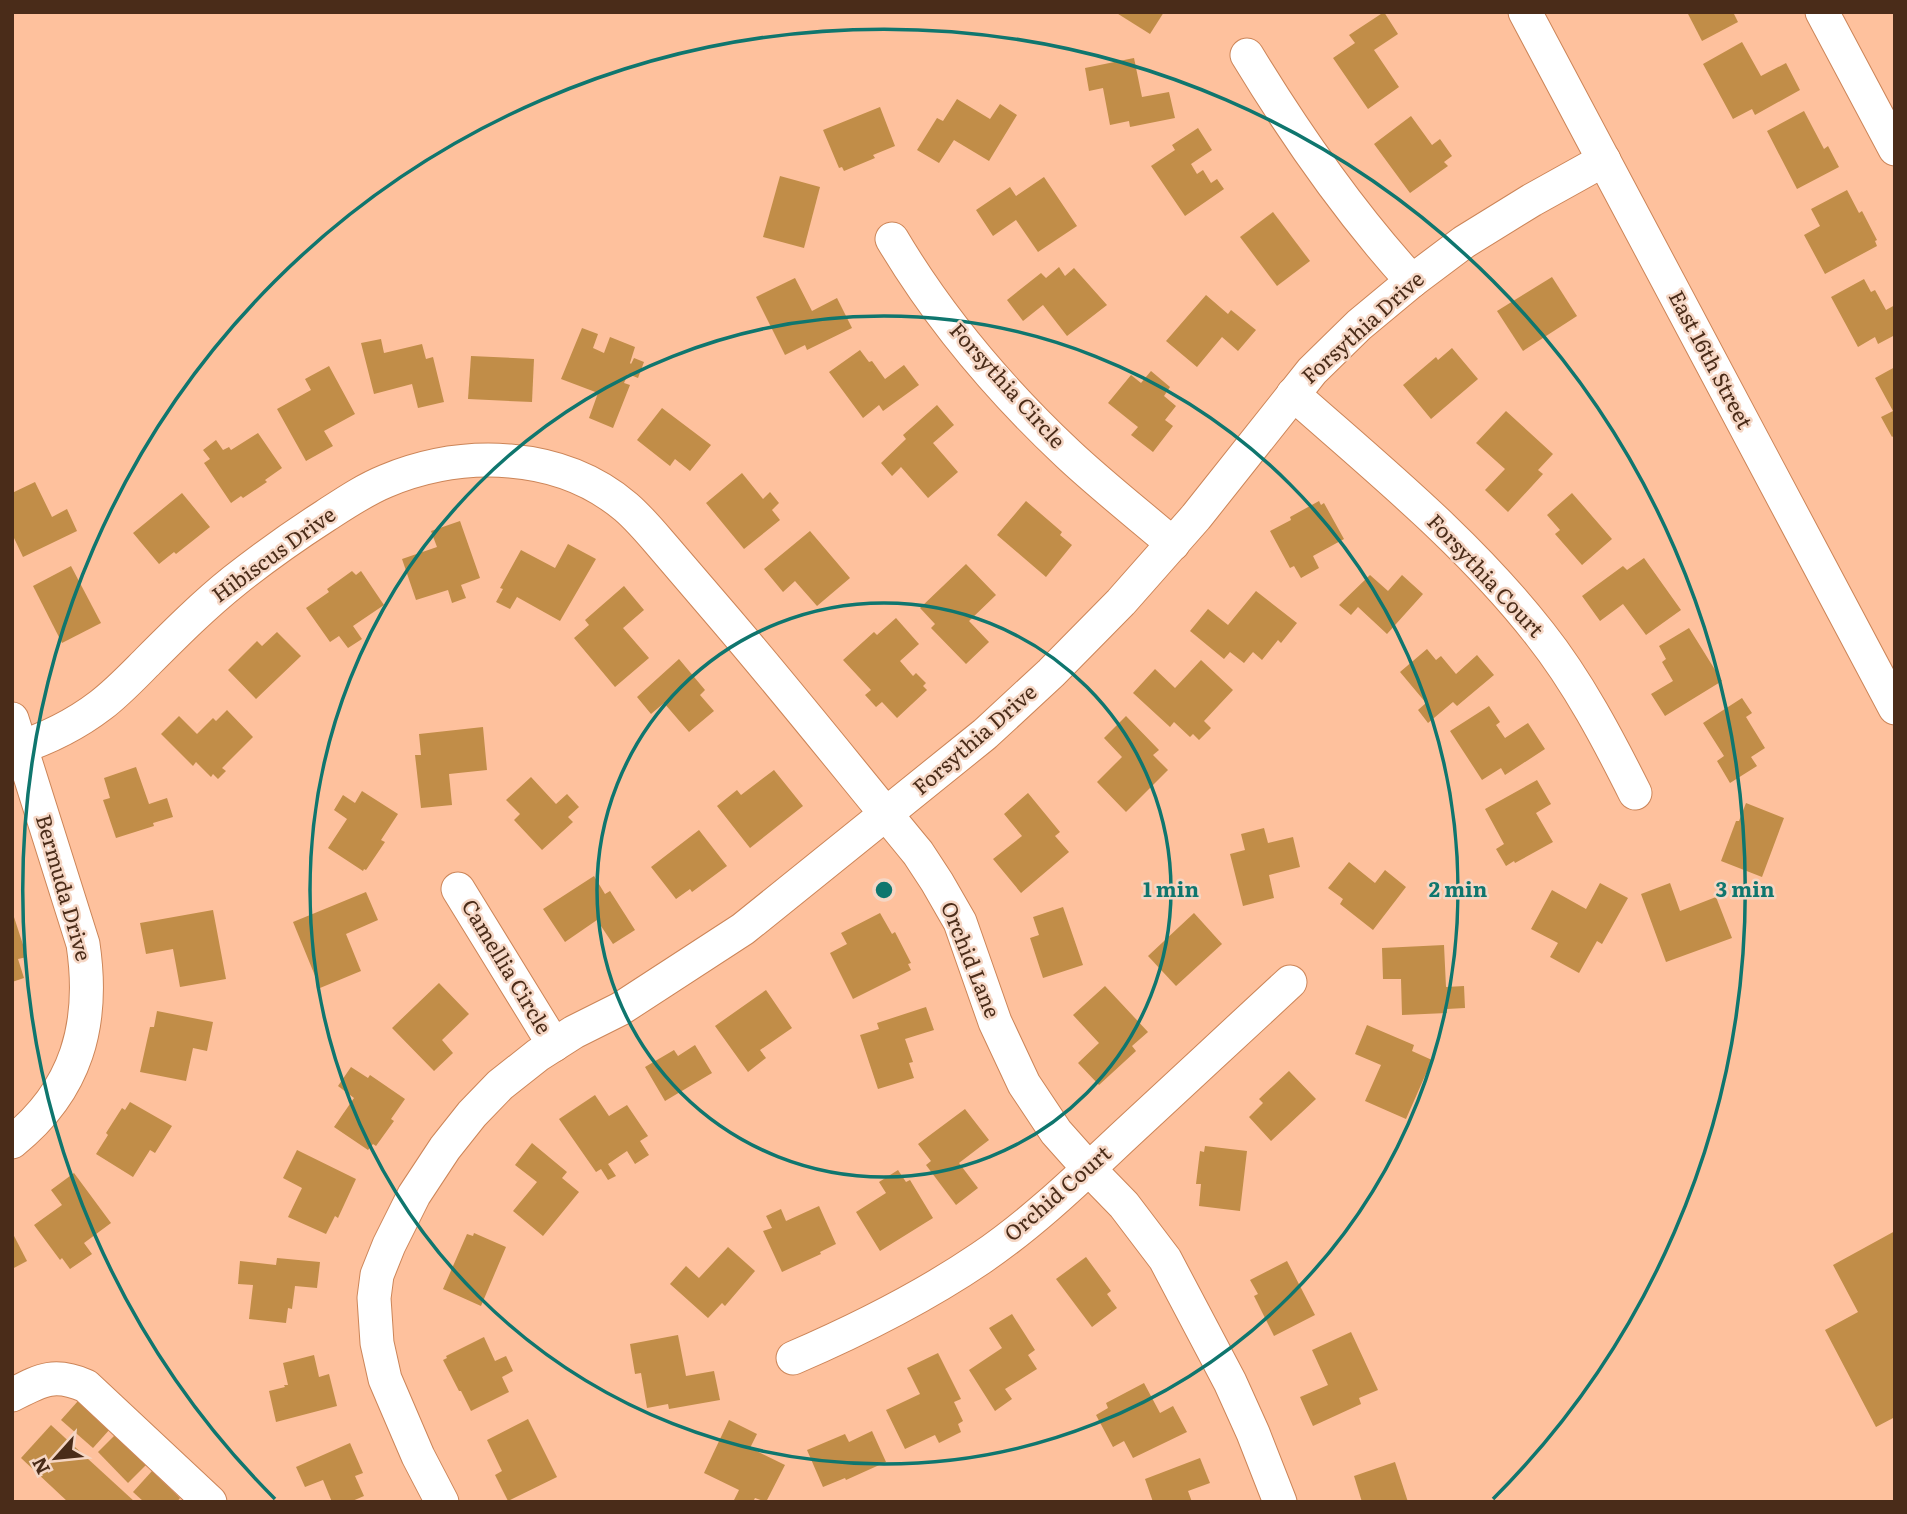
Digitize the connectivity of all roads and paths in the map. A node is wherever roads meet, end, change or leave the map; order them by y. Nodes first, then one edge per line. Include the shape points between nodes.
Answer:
1 (1525, 12) edge
2 (1822, 12) edge
3 (1247, 55) dead end
4 (1895, 149) edge
5 (1604, 160) junction
6 (892, 239) dead end
7 (1412, 281) junction
8 (1293, 394) junction
9 (576, 477) joint
10 (1173, 544) junction
11 (1895, 708) edge
12 (15, 739) edge
13 (1635, 793) dead end
14 (886, 815) junction
15 (458, 889) dead end
16 (1290, 982) dead end
17 (554, 1045) junction
18 (20, 1135) edge
19 (1088, 1169) junction
20 (793, 1358) dead end
21 (12, 1395) edge
22 (210, 1502) edge
23 (442, 1502) edge
24 (1280, 1502) edge

1 - 5 street, East 16th Street
2 - 4 street
3 - 7 street via 1327,176
5 - 7 street, Forsythia Drive via 1502,218
5 - 11 street, East 16th Street
6 - 10 street, Forsythia Circle via 976,358 1013,400
7 - 8 street, Forsythia Drive via 1352,333
8 - 10 street, Forsythia Drive
8 - 13 street, Forsythia Court via 1436,521 1532,624 1566,669
9 - 12 street, Hibiscus Drive via 521,462 465,461 410,472 367,490 237,579 102,704 64,729
9 - 14 street, Orchid Lane via 626,507 650,532
10 - 14 street, Forsythia Drive via 1051,673
12 - 18 street, Bermuda Drive via 83,944 87,977 85,1021 73,1065 50,1104
14 - 17 street, Forsythia Drive via 743,929 620,1009
14 - 19 street, Orchid Lane via 949,901 1003,1043 1024,1084
15 - 17 street, Camellia Circle
16 - 19 street, Orchid Court
17 - 23 street, Forsythia Drive via 522,1066 472,1114 414,1195 377,1275 377,1343 385,1379
19 - 20 street, Orchid Court via 982,1258 877,1319
19 - 24 street, Orchid Lane via 1139,1223 1177,1279 1254,1433
21 - 22 street via 44,1379 66,1378 86,1386

